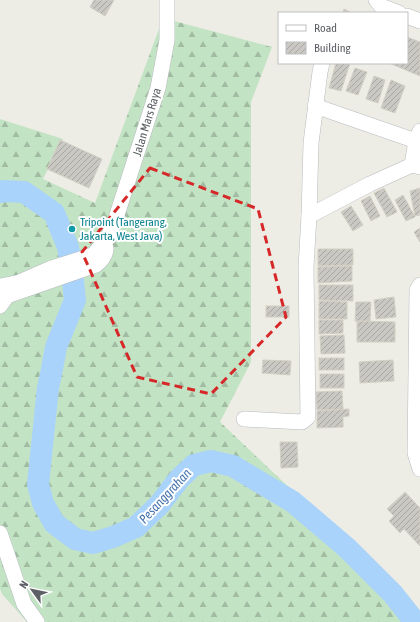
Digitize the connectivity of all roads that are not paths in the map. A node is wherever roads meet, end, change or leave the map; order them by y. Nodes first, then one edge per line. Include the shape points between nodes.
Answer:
1 (167, 0) edge
2 (376, 0) edge
3 (396, 12) edge
4 (408, 16) edge
5 (420, 21) edge
6 (322, 64) edge
7 (315, 106) junction
8 (418, 136) edge
9 (416, 166) edge
10 (309, 216) junction
11 (51, 274) junction
12 (420, 285) edge
13 (0, 286) edge
14 (0, 306) edge
15 (244, 419) dead end
16 (420, 469) edge
17 (0, 533) edge
18 (36, 622) edge

1 - 11 street, Jalan Mars Raya via 167,40 158,88 115,221 94,260
2 - 3 street via 381,6
4 - 5 street
6 - 7 street
7 - 8 street
7 - 10 street
8 - 9 street
9 - 10 street via 370,184
10 - 15 street via 306,267 308,417 302,422
11 - 13 street, Jalan Mars Raya
11 - 14 street, Jalan Mars Raya via 7,296
12 - 16 street via 417,290 415,453
17 - 18 street via 24,604

